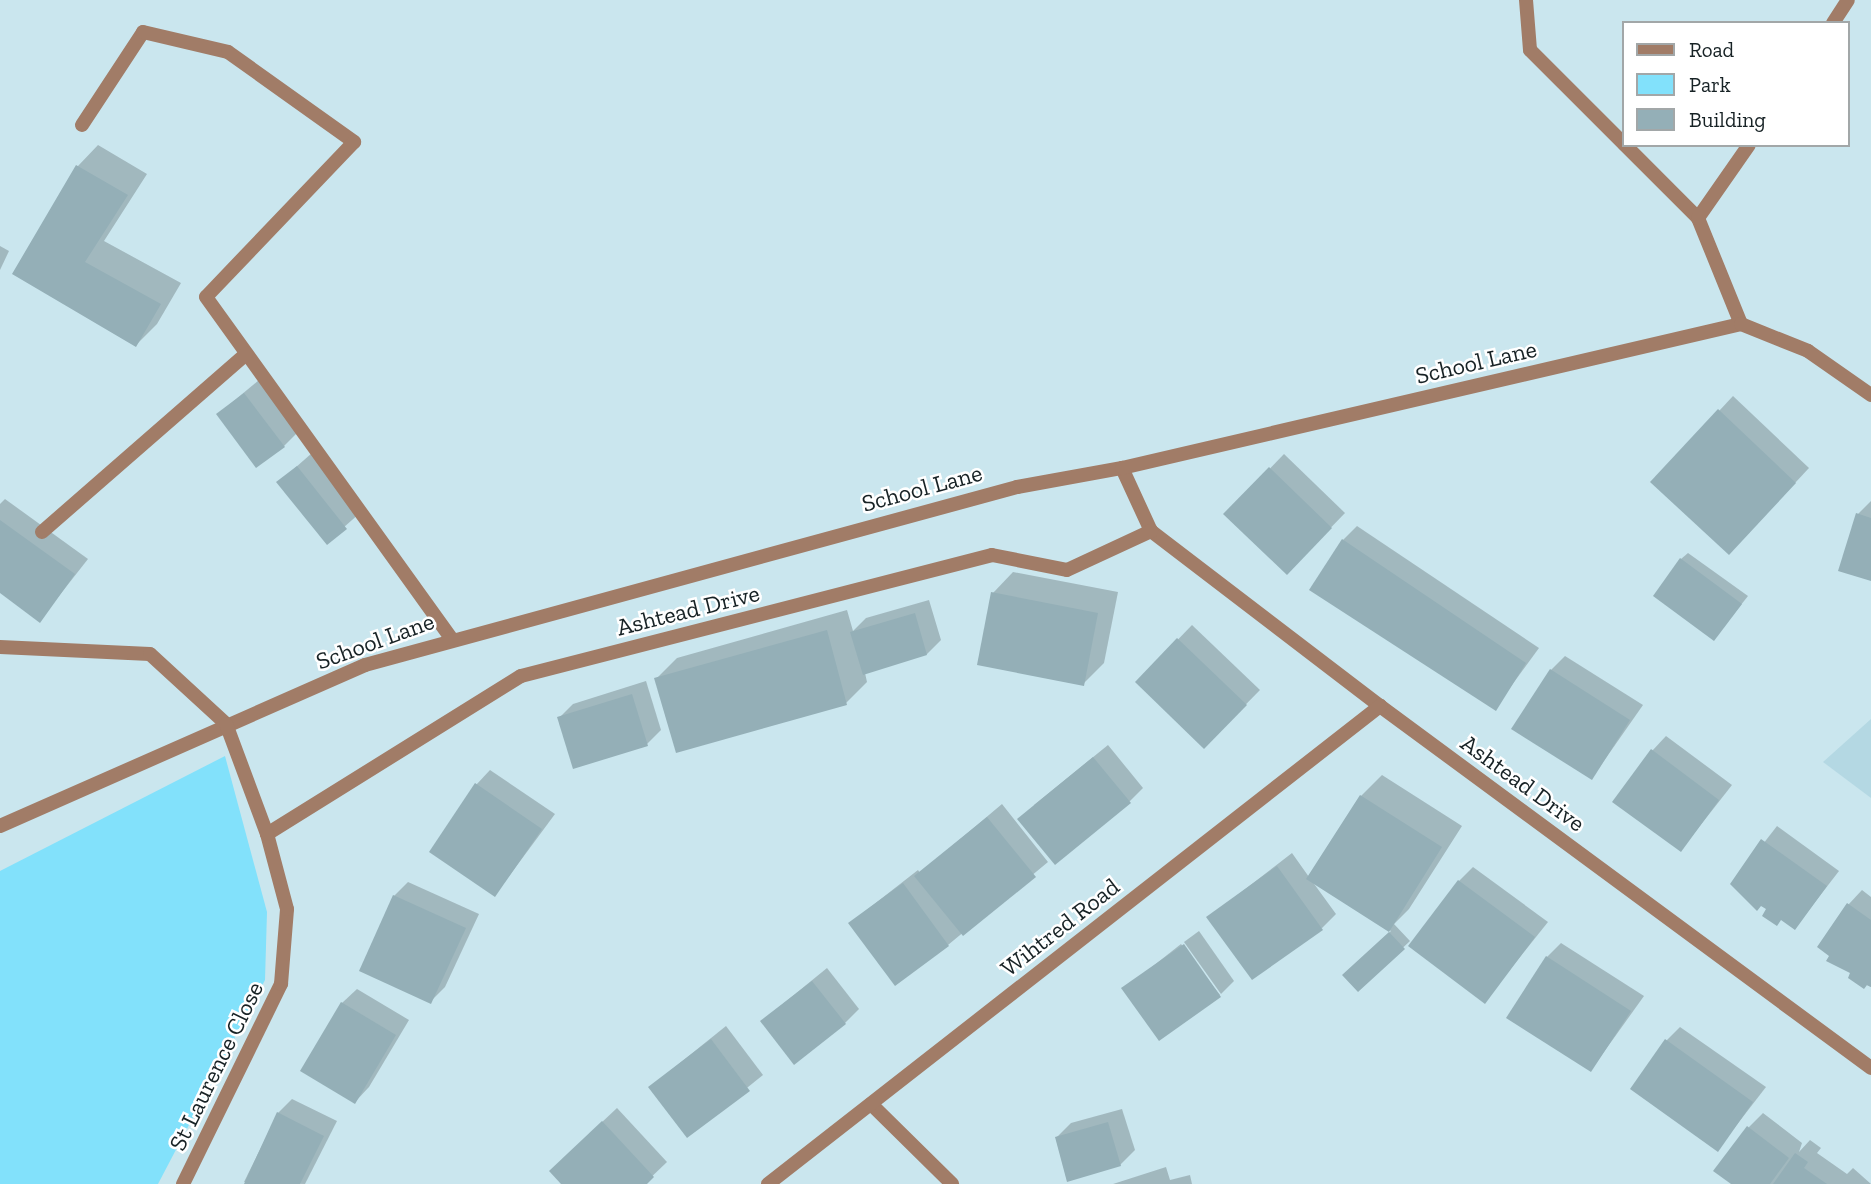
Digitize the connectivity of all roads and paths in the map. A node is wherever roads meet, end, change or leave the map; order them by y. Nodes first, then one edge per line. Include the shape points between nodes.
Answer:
1 (1527, 0) edge
2 (1848, 0) edge
3 (1834, 21) edge
4 (82, 125) dead end
5 (1622, 142) edge
6 (1627, 147) edge
7 (1748, 147) edge
8 (1699, 218) junction
9 (1741, 324) junction
10 (246, 354) junction
11 (1871, 395) edge
12 (1122, 468) junction
13 (1151, 531) junction
14 (42, 532) dead end
15 (451, 638) junction
16 (0, 647) edge
17 (1380, 706) junction
18 (226, 724) junction
19 (0, 826) edge
20 (267, 834) junction
21 (1871, 1068) edge
22 (871, 1104) junction
23 (183, 1184) edge
24 (768, 1184) edge
25 (952, 1184) edge

1 - 5 street via 1530,50
2 - 3 street
4 - 10 street via 143,32 228,52 354,142 206,297
6 - 8 street
7 - 8 street
8 - 9 street
9 - 11 street via 1808,351
9 - 12 street, School Lane
10 - 14 street
10 - 15 street
12 - 13 street, Ashtead Drive
12 - 15 street, School Lane via 1017,486
13 - 17 street, Ashtead Drive
13 - 20 street, Ashtead Drive via 1067,570 992,555 521,676
15 - 18 street, School Lane via 365,665
16 - 18 street via 150,654
17 - 21 street, Ashtead Drive
17 - 22 street, Wihtred Road
18 - 19 street, School Lane
18 - 20 street, St Laurence Close
20 - 23 street, St Laurence Close via 287,909 281,984
22 - 24 street, Wihtred Road
22 - 25 street

